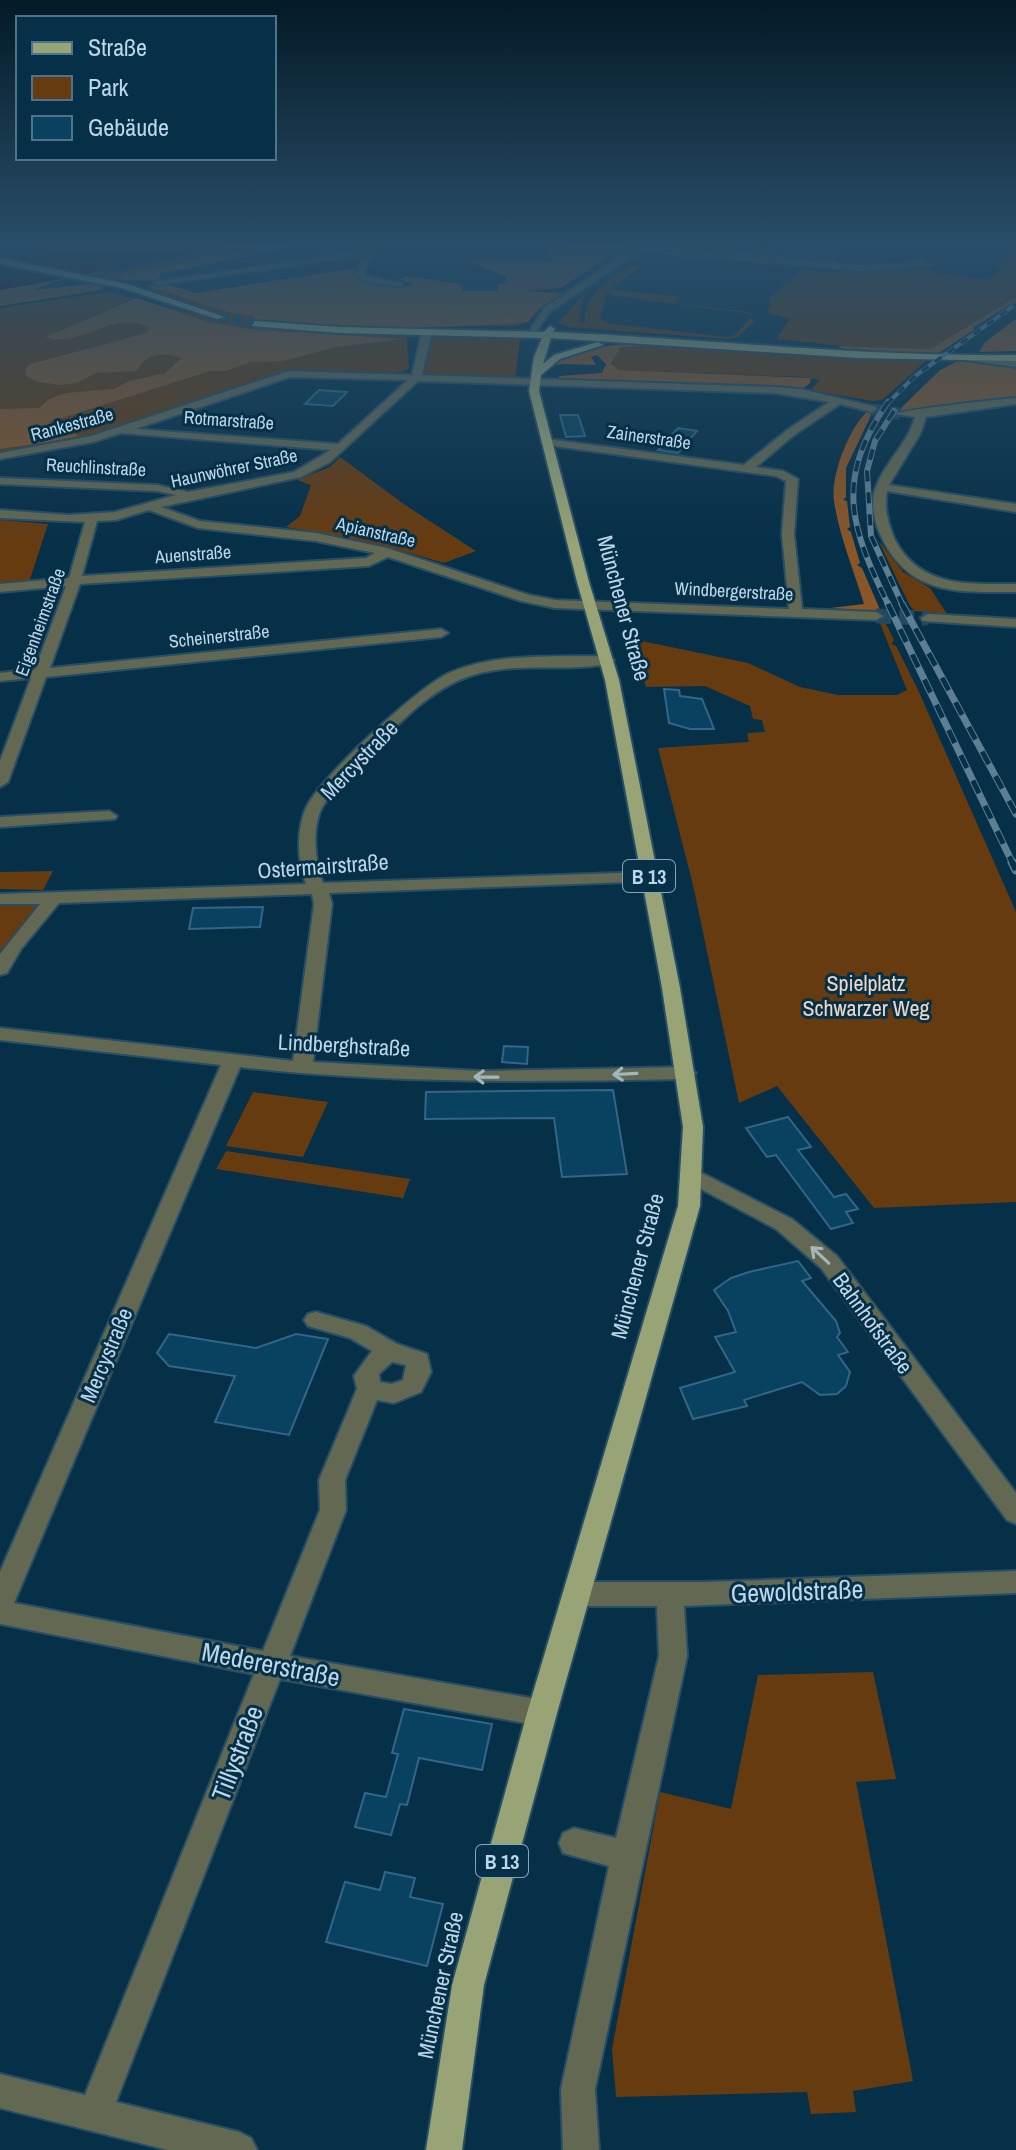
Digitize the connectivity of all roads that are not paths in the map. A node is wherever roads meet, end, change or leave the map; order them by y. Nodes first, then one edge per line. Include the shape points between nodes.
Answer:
1 (414, 345) edge
2 (530, 345) edge
3 (544, 345) edge
4 (599, 345) edge
5 (738, 345) edge
6 (760, 345) edge
7 (842, 352) junction
8 (963, 358) joint
9 (1014, 360) edge
10 (412, 377) junction
11 (534, 382) junction
12 (838, 401) junction
13 (1016, 401) edge
14 (872, 409) tunnel mouth
15 (900, 414) tunnel mouth
16 (921, 415) junction
17 (115, 431) junction
18 (547, 442) junction
19 (340, 447) junction
20 (0, 456) edge
21 (746, 469) junction
22 (0, 481) edge
23 (881, 487) junction
24 (190, 495) junction
25 (150, 507) junction
26 (1016, 508) edge
27 (0, 514) edge
28 (92, 518) junction
29 (387, 552) junction
30 (75, 580) junction
31 (0, 588) edge
32 (1016, 588) edge
33 (591, 605) junction
34 (796, 612) junction
35 (876, 616) tunnel mouth
36 (928, 618) tunnel mouth
37 (1016, 623) edge
38 (441, 633) dead end
39 (607, 660) junction
40 (41, 673) junction
41 (0, 677) edge
42 (0, 782) edge
43 (109, 816) dead end
44 (0, 822) edge
45 (649, 877) junction
46 (318, 888) junction
47 (0, 899) edge
48 (53, 899) junction
49 (0, 969) edge
50 (0, 1034) edge
51 (232, 1062) junction
52 (302, 1068) junction
53 (686, 1073) junction
54 (692, 1175) junction
55 (316, 1320) dead end
56 (390, 1351) junction
57 (369, 1389) junction
58 (1016, 1513) edge
59 (1016, 1582) edge
60 (577, 1594) junction
61 (669, 1595) junction
62 (0, 1604) edge
63 (0, 1612) edge
64 (271, 1665) junction
65 (542, 1713) junction
66 (574, 1843) dead end
67 (627, 1855) junction
68 (0, 2091) edge
69 (94, 2115) junction
70 (239, 2150) edge
71 (444, 2150) edge
72 (581, 2150) edge

1 - 10 street
2 - 11 main road, Münchener Straße / B 13
3 - 11 main road, Münchener Straße / B 13
4 - 11 main road via 550,360
5 - 7 main road
6 - 7 main road
7 - 8 main road
8 - 9 street
10 - 11 street, Rankestraße
10 - 17 street, Rankestraße via 289,374
10 - 19 street, Haunwöhrer Straße
11 - 12 street, Rankestraße via 775,390
11 - 18 main road, Münchener Straße / B 13
12 - 14 street, Rankestraße
12 - 21 street
13 - 16 street
15 - 16 street
16 - 23 street via 917,431
17 - 19 street, Rotmarstraße
17 - 20 street, Rankestraße via 68,446
18 - 21 street, Zainerstraße
18 - 33 main road, Münchener Straße / B 13
19 - 24 street, Haunwöhrer Straße via 297,475
21 - 34 street, Zainerstraße via 792,479 788,534
22 - 24 street, Reuchlinstraße via 157,488
23 - 26 street
23 - 32 street via 881,521 887,537 896,555 928,582
24 - 25 street, Haunwöhrer Straße
25 - 28 street, Haunwöhrer Straße
25 - 29 street, Apianstraße via 198,524 316,537
27 - 28 street, Haunwöhrer Straße
28 - 30 street, Eigenheimstraße
29 - 30 street, Auenstraße via 369,562
29 - 33 street, Apianstraße via 540,602
30 - 31 street, Auenstraße
30 - 40 street, Eigenheimstraße
33 - 34 street, Windbergerstraße
33 - 39 main road, Münchener Straße / B 13
34 - 35 street, Windbergerstraße
36 - 37 street
38 - 40 street, Scheinerstraße
39 - 45 main road, Münchener Straße / B 13
39 - 46 street, Mercystraße via 487,668 457,675 425,693 311,813 310,857
40 - 41 street, Scheinerstraße
40 - 42 street, Eigenheimstraße
43 - 44 street
45 - 46 street, Ostermairstraße
45 - 53 main road, Münchener Straße / B 13
46 - 48 street, Ostermairstraße
46 - 52 street, Mercystraße via 323,904
47 - 48 street, Ostermairstraße
48 - 49 street
50 - 51 street, Lindberghstraße
51 - 52 street, Lindberghstraße
51 - 62 street, Mercystraße
53 -> 52 street, Lindberghstraße via 482,1077
53 - 54 main road, Münchener Straße / B 13
58 -> 54 street, Bahnhofstraße via 829,1262 784,1224
54 - 60 main road, Münchener Straße / B 13 via 689,1206
55 - 56 street via 358,1332
56 - 57 street, Tillystraße via 371,1365 366,1376
56 - 57 street via 418,1360 412,1386 394,1394
57 - 64 street, Tillystraße via 332,1480 333,1510
59 - 61 street, Gewoldstraße
60 - 61 street, Gewoldstraße
60 - 65 main road, Münchener Straße / B 13
61 - 67 street via 673,1656
63 - 64 street, Medererstraße
64 - 65 street, Medererstraße
64 - 69 street, Tillystraße
65 - 71 main road, Münchener Straße / B 13 via 468,1985
66 - 67 street
67 - 72 street via 578,2089
68 - 69 street
69 - 70 street

